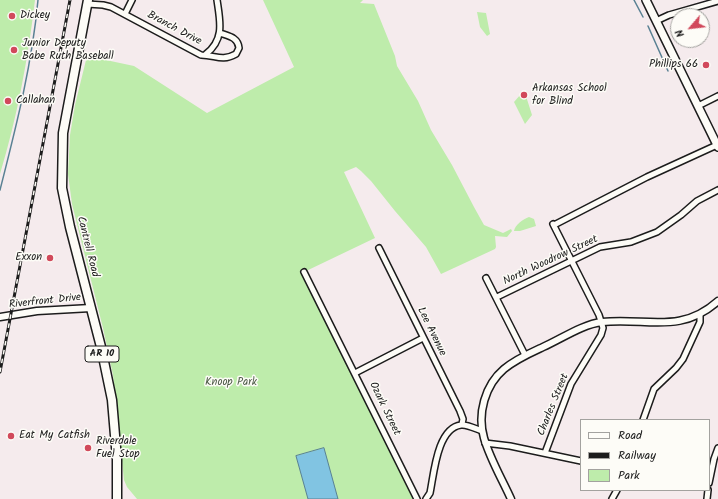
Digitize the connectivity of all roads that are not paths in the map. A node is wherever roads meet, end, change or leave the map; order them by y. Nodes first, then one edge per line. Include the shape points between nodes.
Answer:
1 (132, 0) edge
2 (217, 0) edge
3 (646, 0) edge
4 (718, 1) edge
5 (87, 2) edge
6 (125, 14) junction
7 (656, 21) junction
8 (220, 33) junction
9 (206, 54) junction
10 (718, 96) edge
11 (698, 106) junction
12 (718, 146) edge
13 (718, 190) edge
14 (379, 248) dead end
15 (572, 261) junction
16 (304, 272) dead end
17 (486, 278) dead end
18 (497, 297) junction
19 (718, 301) edge
20 (91, 308) junction
21 (700, 314) junction
22 (0, 317) edge
23 (601, 322) junction
24 (423, 338) junction
25 (525, 355) junction
26 (355, 373) junction
27 (643, 419) edge
28 (462, 424) junction
29 (482, 430) junction
30 (485, 443) junction
31 (718, 448) edge
32 (545, 453) junction
33 (580, 461) edge
34 (710, 478) edge
35 (117, 499) edge
36 (417, 499) edge
37 (426, 499) edge
38 (511, 499) edge

1 - 6 street
2 - 8 street
3 - 7 main road
4 - 7 street
5 - 6 street, Branch Drive via 107,6
5 - 20 main road, Cantrell Road / AR 10 via 63,133 62,188
6 - 9 street, Branch Drive via 195,52
7 - 11 main road
8 - 9 street, Branch Drive via 214,46
8 - 9 street, Branch Drive via 236,40 239,44 238,52 223,59
10 - 11 street
11 - 12 main road
12 - 15 street via 647,177 554,225
13 - 15 street, North Woodrow Street via 697,201 658,232 631,242 600,247
14 - 24 street, Lee Avenue
15 - 18 street, North Woodrow Street
15 - 23 street
16 - 26 street, Ozark Street
17 - 18 street
18 - 25 street
19 - 21 street
20 - 22 street, Riverfront Drive via 36,311
20 - 35 main road, Cantrell Road / AR 10 via 112,400 116,435
21 - 23 street via 670,323
21 - 27 street via 700,322 683,359 654,389
23 - 25 street
23 - 32 street, Charles Street via 603,330 571,384
24 - 26 street
24 - 28 street, Lee Avenue via 460,411
25 - 29 street via 504,368 491,385 482,407
26 - 36 street, Ozark Street
28 - 29 street
28 - 37 street via 452,428 443,438 430,493
29 - 30 street
30 - 32 street
30 - 38 street
31 - 34 street
32 - 33 street

